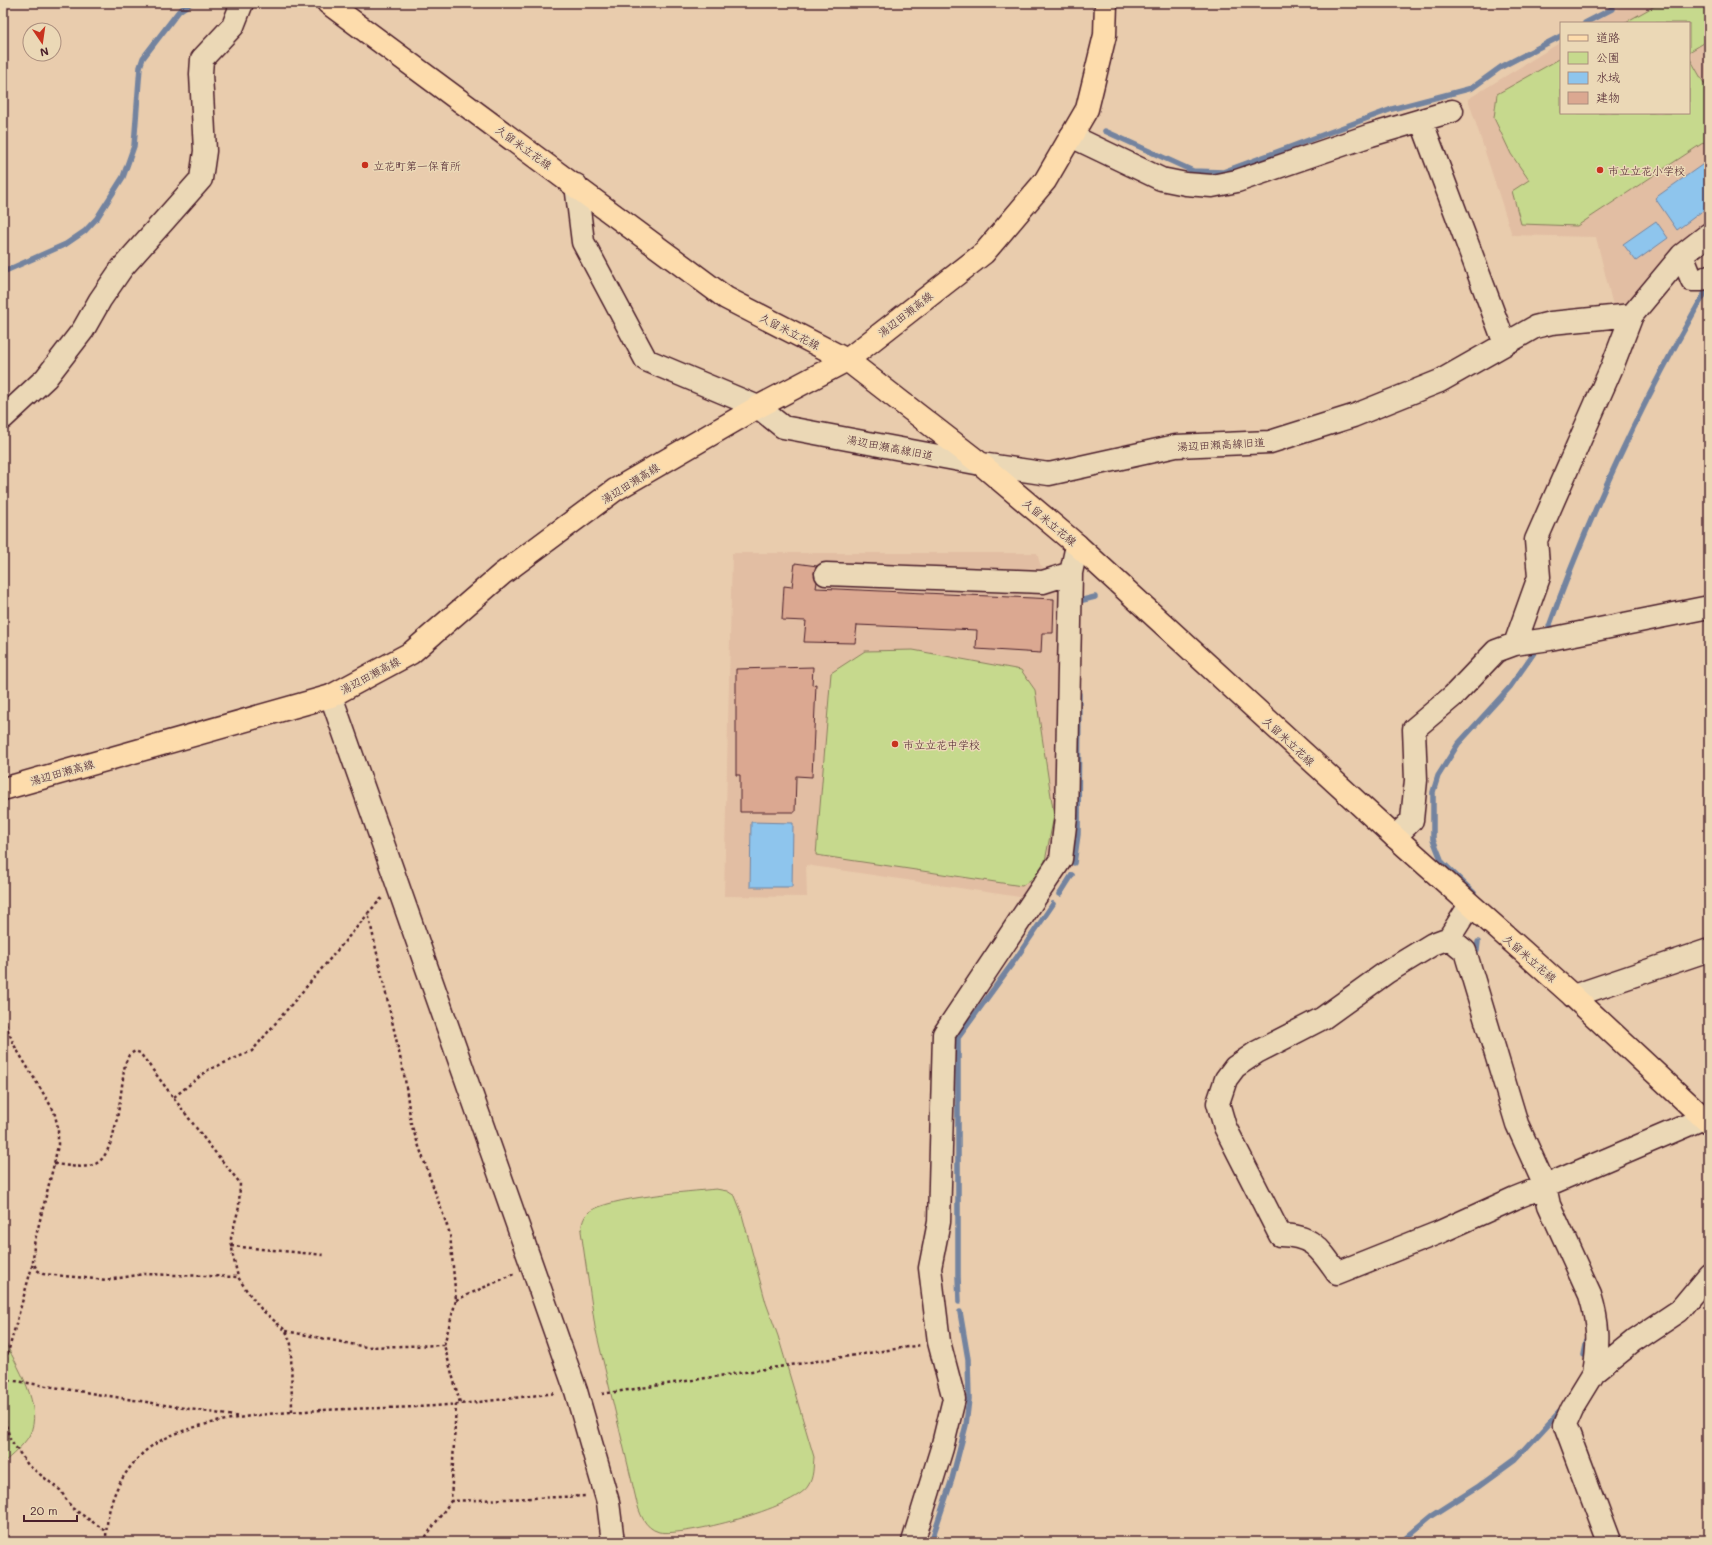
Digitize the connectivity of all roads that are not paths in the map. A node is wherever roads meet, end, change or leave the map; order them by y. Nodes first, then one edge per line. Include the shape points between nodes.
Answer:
1 (242, 3) edge
2 (328, 3) edge
3 (1106, 3) edge
4 (1452, 111) dead end
5 (1421, 120) junction
6 (1071, 136) junction
7 (576, 185) junction
8 (1709, 234) edge
9 (1682, 255) junction
10 (1709, 276) edge
11 (1632, 315) junction
12 (1505, 344) junction
13 (847, 360) junction
14 (758, 407) junction
15 (3, 418) edge
16 (981, 464) junction
17 (1077, 545) junction
18 (1071, 573) junction
19 (826, 574) dead end
20 (1709, 606) edge
21 (1515, 644) junction
22 (331, 696) junction
23 (3, 788) edge
24 (1395, 838) junction
25 (1470, 905) junction
26 (1449, 938) junction
27 (1709, 950) edge
28 (1573, 996) junction
29 (1707, 1120) edge
30 (1545, 1186) junction
31 (1709, 1275) edge
32 (1594, 1373) junction
33 (614, 1542) edge
34 (913, 1542) edge
35 (1609, 1542) edge

1 - 15 street via 234,26 202,59 206,151 201,179 122,268 83,330 46,378
2 - 7 main road, 久留米立花線
3 - 6 main road, 湯辺田瀬高線 via 1105,35 1087,109
4 - 5 street
5 - 6 street via 1237,182 1212,186 1161,179
5 - 12 street
6 - 13 main road, 湯辺田瀬高線 via 1045,181 984,253
7 - 13 main road, 久留米立花線 via 726,298
7 - 14 street, 湯辺田瀬高線旧道 via 584,242 646,360
8 - 9 street
9 - 10 street via 1692,280 1702,280
9 - 11 street
11 - 12 street, 湯辺田瀬高線旧道 via 1551,323 1535,327
11 - 21 street via 1612,367 1536,540 1539,577
12 - 16 street, 湯辺田瀬高線旧道 via 1440,381 1353,416 1270,442 1176,446 1049,474
13 - 14 main road, 湯辺田瀬高線
13 - 16 main road, 久留米立花線
14 - 16 street, 湯辺田瀬高線旧道 via 784,427
14 - 22 main road, 湯辺田瀬高線 via 615,490 502,574 411,653
16 - 17 main road, 久留米立花線
17 - 18 street
17 - 24 main road, 久留米立花線
18 - 19 street via 1043,582
18 - 34 street via 1066,817 1061,859 944,1034 940,1222 930,1268 939,1342 954,1399
20 - 21 street
21 - 24 street via 1496,651 1454,696 1414,730 1416,780 1412,820
22 - 23 main road, 湯辺田瀬高線
22 - 33 street via 576,1391 608,1502
24 - 25 main road, 久留米立花線
25 - 26 street
25 - 28 main road, 久留米立花線
26 - 30 street via 1465,951 1517,1124
26 - 30 street via 1433,944 1387,972 1323,1018 1235,1067 1224,1085 1218,1103 1225,1127 1280,1235 1295,1235 1319,1247 1337,1273
27 - 28 street
28 - 29 main road, 久留米立花線
29 - 30 street
30 - 32 street via 1549,1205 1595,1310 1599,1346
31 - 32 street via 1679,1311 1634,1341
32 - 35 street via 1565,1425

